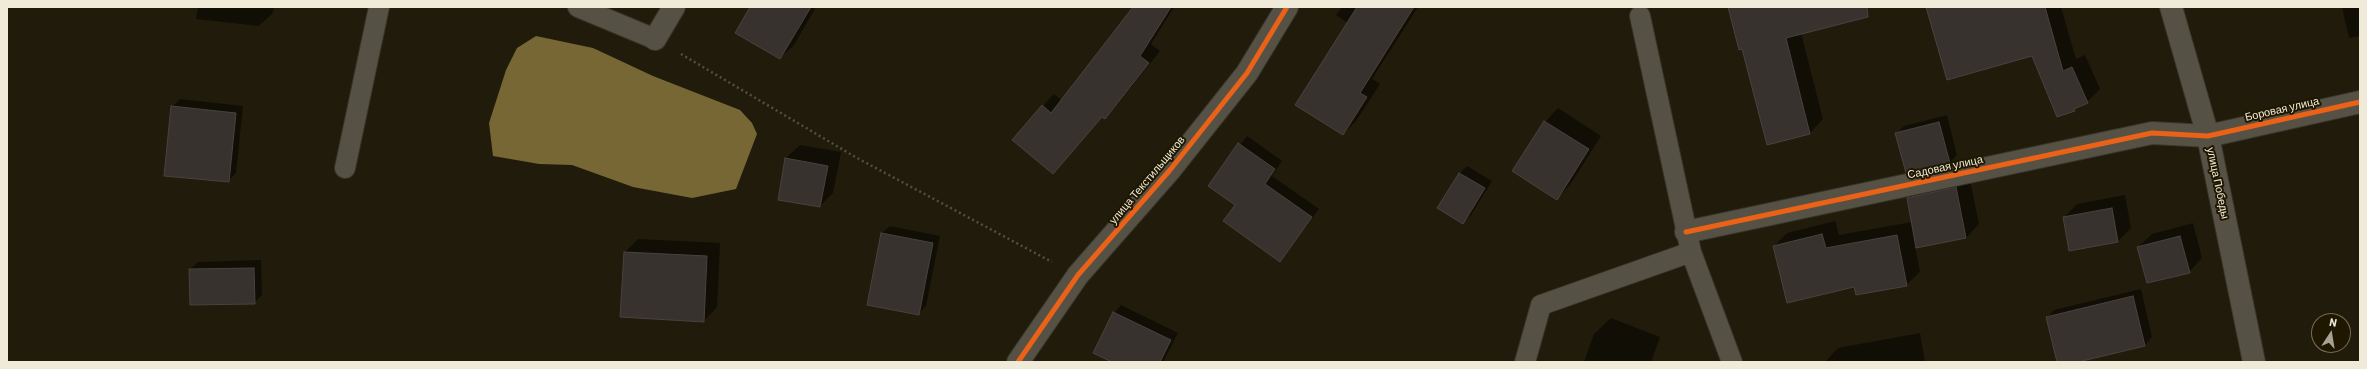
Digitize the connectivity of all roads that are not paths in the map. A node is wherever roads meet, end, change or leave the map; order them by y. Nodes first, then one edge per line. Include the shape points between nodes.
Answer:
1 (379, 7) edge
2 (578, 7) edge
3 (674, 7) edge
4 (1287, 7) edge
5 (2171, 7) edge
6 (1640, 16) dead end
7 (655, 38) joint
8 (2360, 102) edge
9 (2208, 136) junction
10 (345, 168) dead end
11 (1688, 242) junction
12 (1018, 362) edge
13 (1525, 362) edge
14 (1732, 362) edge
15 (2254, 362) edge

1 - 10 lane
2 - 7 lane
3 - 7 street
4 - 12 street, улица Текстильщиков via 1247,73 1170,170 1078,275
5 - 9 street, улица Победы
6 - 11 lane
8 - 9 street, Боровая улица
9 - 11 street, Садовая улица via 2152,133
9 - 15 street, улица Победы
11 - 13 lane via 1541,305
11 - 14 lane

